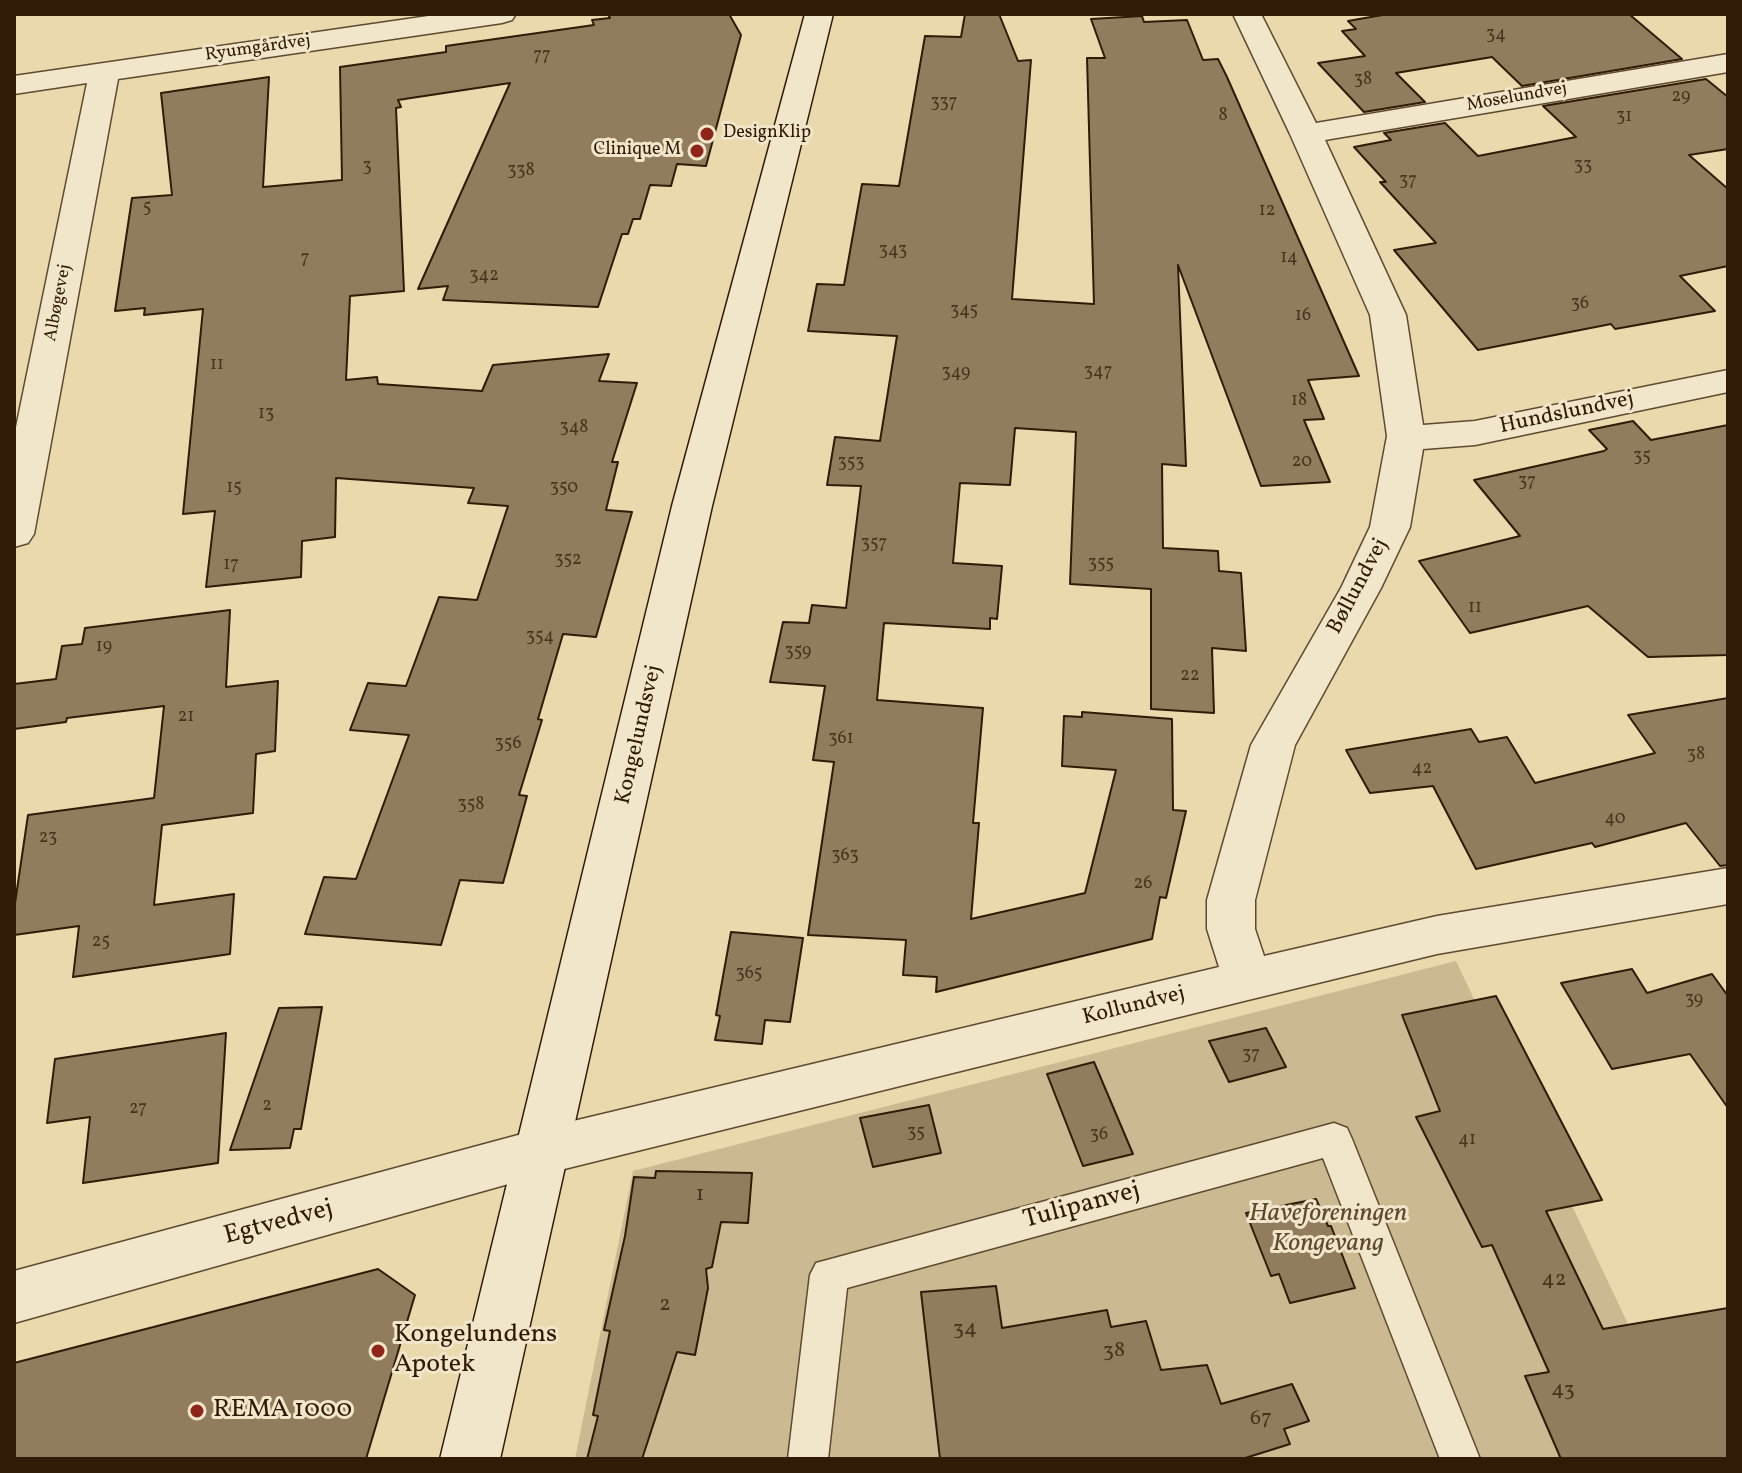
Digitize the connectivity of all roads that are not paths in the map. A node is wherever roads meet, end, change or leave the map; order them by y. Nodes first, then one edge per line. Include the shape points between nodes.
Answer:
1 (502, 14) edge
2 (819, 14) edge
3 (1247, 14) edge
4 (1728, 63) edge
5 (104, 72) junction
6 (14, 85) edge
7 (1306, 134) junction
8 (1728, 381) edge
9 (1406, 436) junction
10 (14, 534) edge
11 (1728, 886) edge
12 (1248, 980) junction
13 (544, 1151) junction
14 (14, 1297) edge
15 (470, 1459) edge
16 (808, 1459) edge
17 (1460, 1459) edge

1 - 5 street, Ryumgårdvej
2 - 13 street, Kongelundsvej via 692,506
3 - 7 street, Bøllundvej
4 - 7 street, Moselundvej
5 - 6 street, Ryumgårdvej
5 - 10 street, Albøgevej
7 - 9 street, Bøllundvej via 1388,315
8 - 9 street, Hundslundvej via 1475,433
9 - 12 street, Bøllundvej via 1390,527 1273,745 1231,900 1231,929
11 - 12 street, Kollundvej via 1437,935
12 - 13 street, Kollundvej
13 - 14 street, Egtvedvej
13 - 15 street, Kongelundsvej
16 - 17 lane, Tulipanvej via 829,1275 1334,1139

